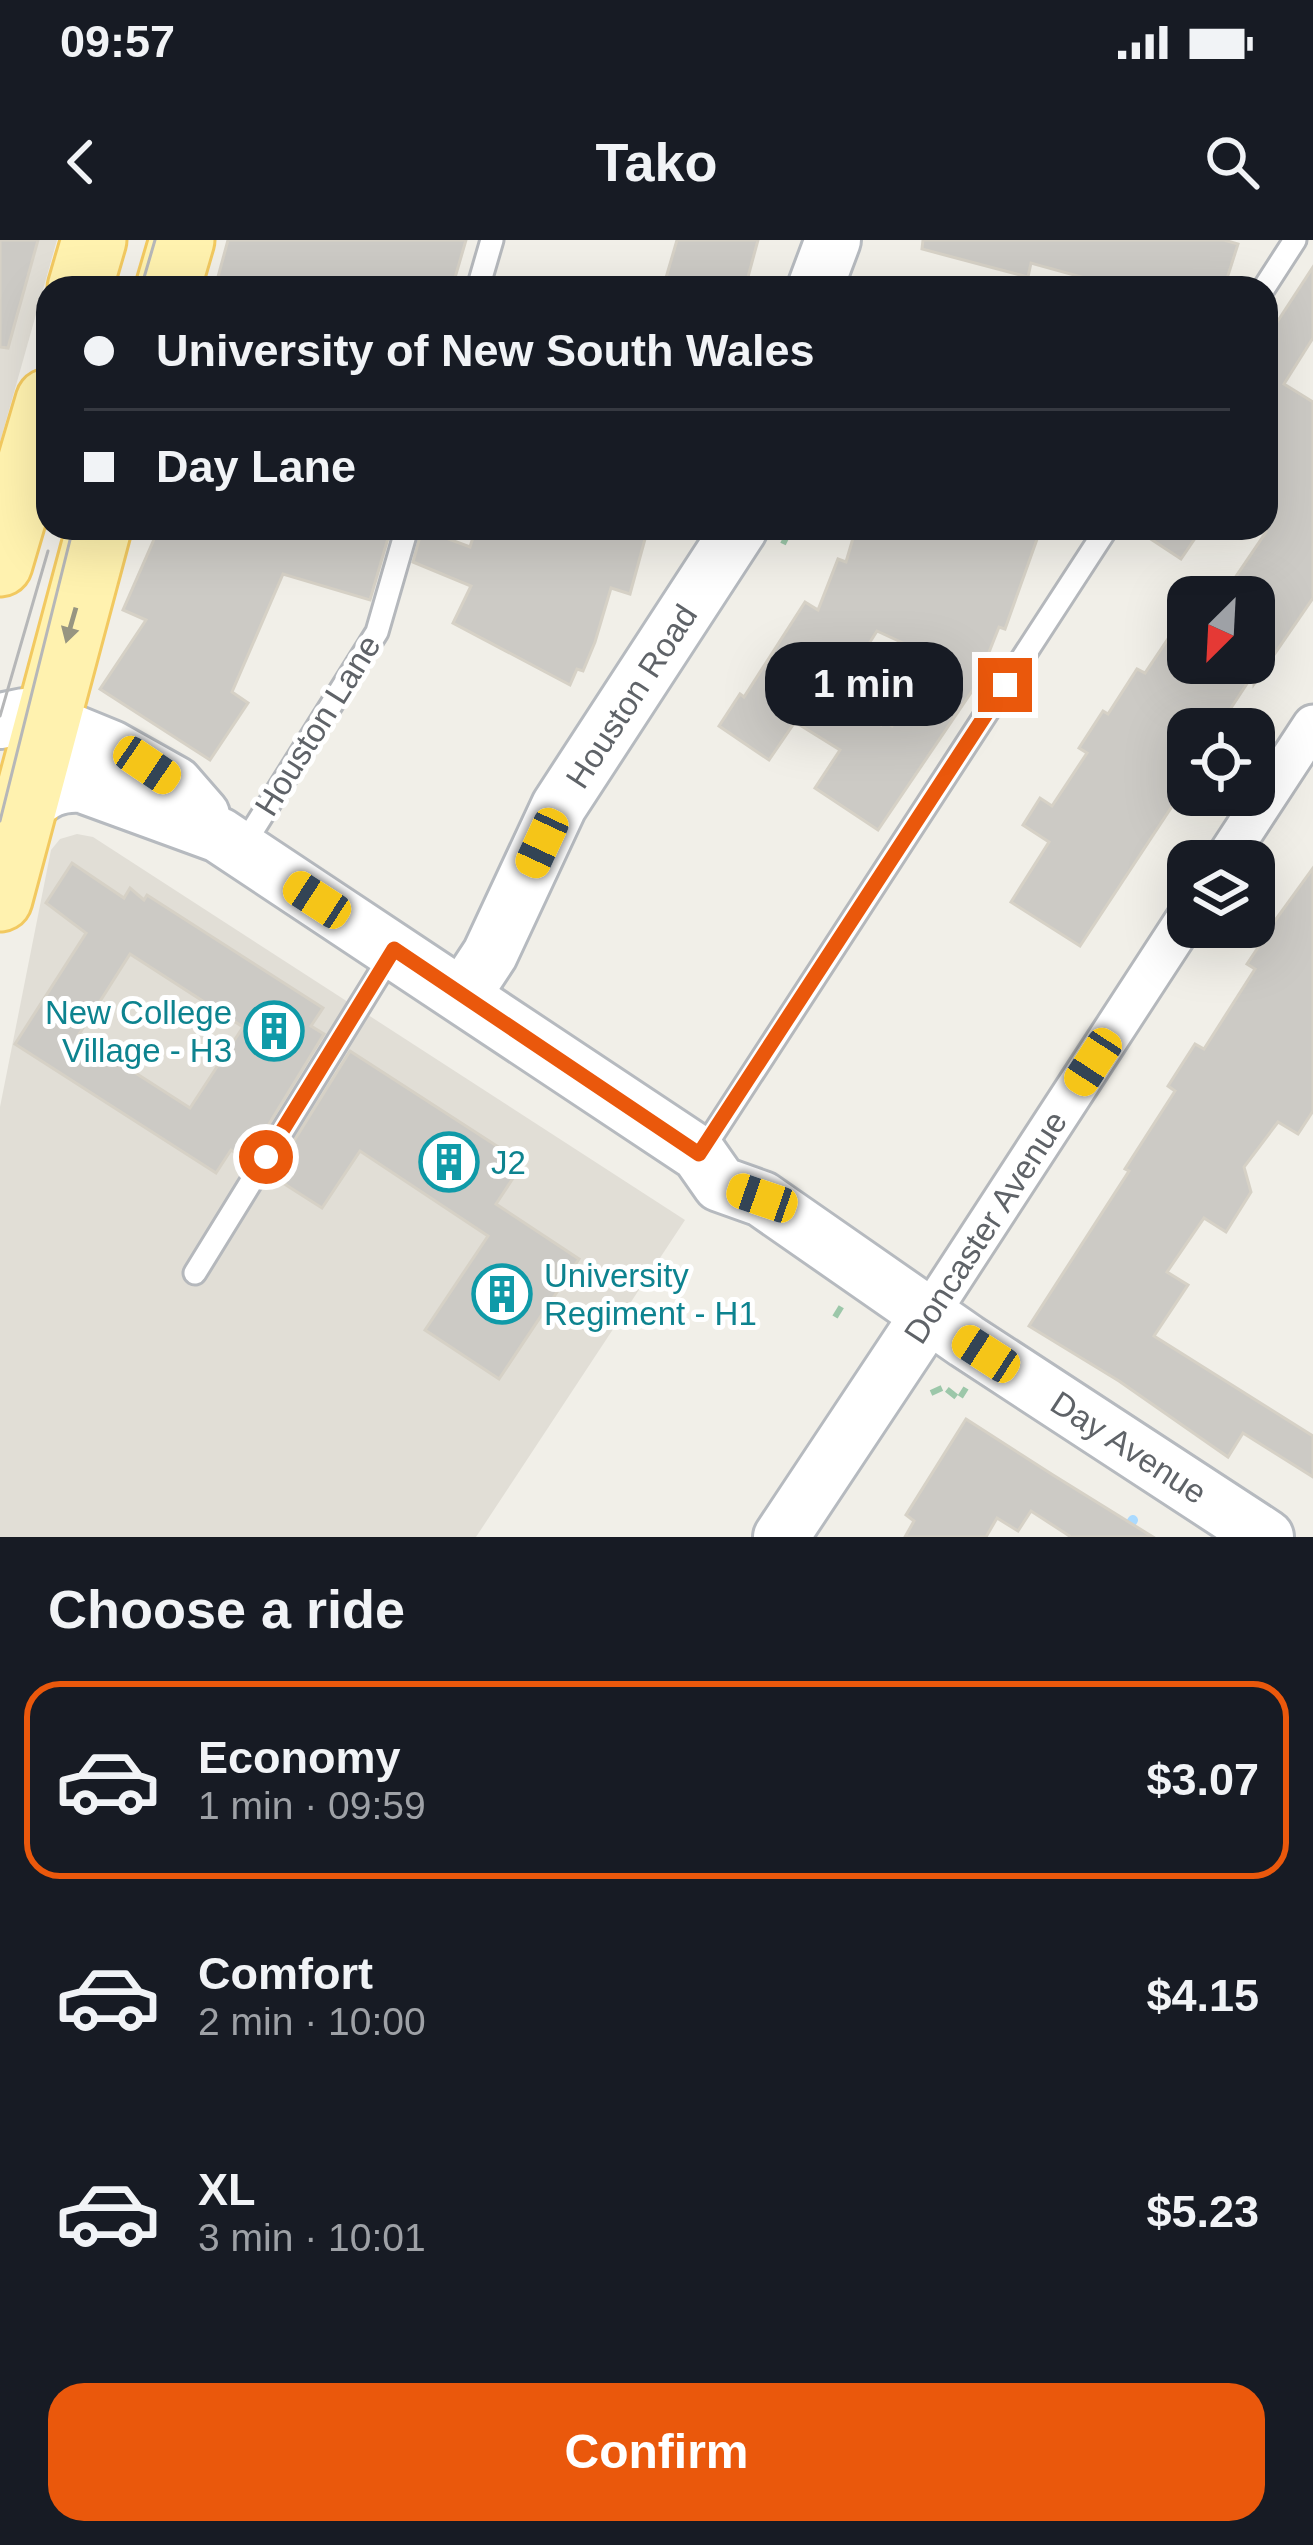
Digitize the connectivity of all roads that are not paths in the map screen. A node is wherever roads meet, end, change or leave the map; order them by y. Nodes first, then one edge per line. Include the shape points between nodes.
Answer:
1 (94, 240) edge
2 (182, 240) edge
3 (492, 240) edge
4 (833, 240) edge
5 (1295, 240) edge
6 (84, 276) edge
7 (172, 276) edge
8 (482, 276) edge
9 (820, 276) edge
10 (1272, 276) edge
11 (36, 442) edge
12 (94, 540) edge
13 (404, 540) edge
14 (732, 540) edge
15 (1099, 540) edge
16 (0, 564) edge
17 (22, 721) edge
18 (1313, 724) edge
19 (24, 808) junction
20 (1238, 840) edge
21 (230, 843) junction
22 (0, 899) edge
23 (1167, 948) edge
24 (394, 949) junction
25 (463, 995) junction
26 (699, 1154) junction
27 (195, 1273) dead end
28 (929, 1314) junction
29 (781, 1537) edge
30 (1266, 1537) edge

1 - 6 main road
2 - 7 main road
3 - 8 lane
4 - 9 street
5 - 10 lane
11 - 16 main road
12 -> 17 main road
13 - 21 lane, Houston Lane via 377,632
14 - 25 street, Houston Road via 559,806
15 - 26 lane
17 - 19 main road
17 - 21 street, Day Avenue via 147,765
18 - 20 street
19 - 21 street, Day Avenue via 42,792 82,785
19 - 22 main road
21 - 24 street, Day Avenue
23 - 28 street, Doncaster Avenue
24 - 25 street, Day Avenue
24 - 27 lane
25 - 26 street, Day Avenue
26 - 28 street, Day Avenue via 720,1184 762,1198
28 - 29 street, Doncaster Avenue
28 - 30 street, Day Avenue

